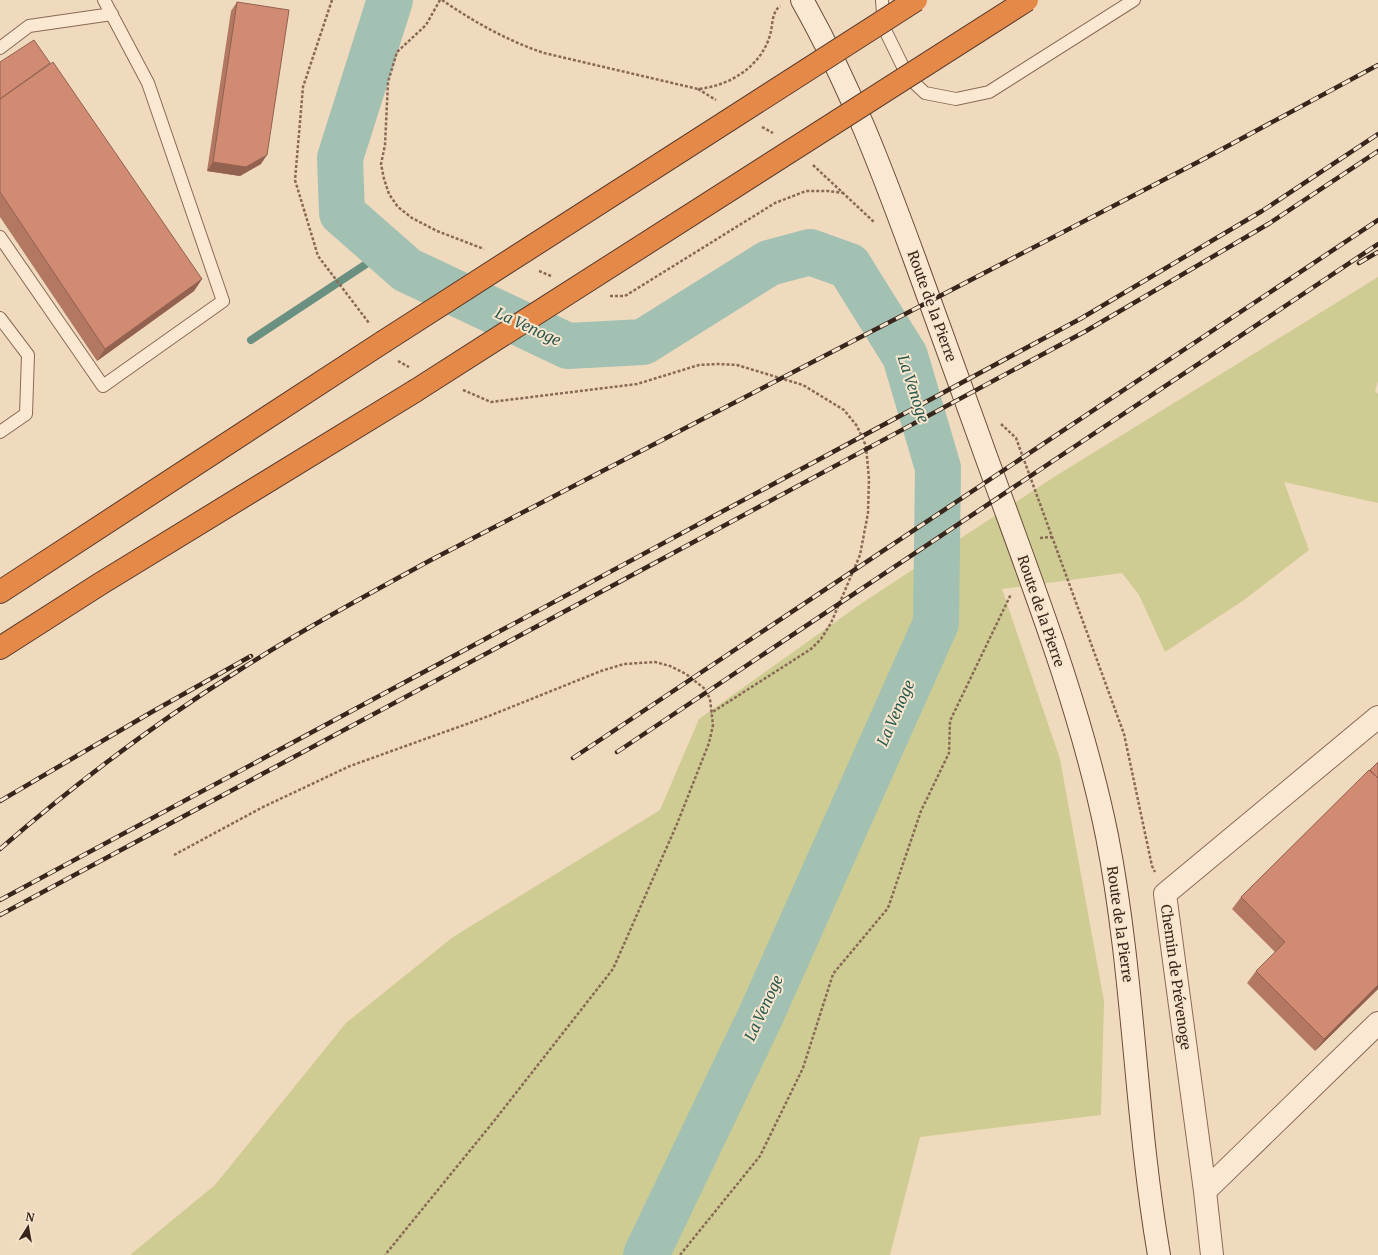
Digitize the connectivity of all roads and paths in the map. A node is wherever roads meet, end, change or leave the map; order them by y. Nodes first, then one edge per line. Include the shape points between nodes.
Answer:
1 (104, 0) edge
2 (332, 0) edge
3 (441, 0) edge
4 (882, 0) edge
5 (916, 0) edge
6 (1027, 0) edge
7 (1134, 0) edge
8 (794, 1) edge
9 (112, 14) junction
10 (0, 48) edge
11 (698, 89) junction
12 (717, 100) dead end
13 (756, 123) dead end
14 (775, 134) dead end
15 (810, 163) dead end
16 (844, 193) junction
17 (876, 224) dead end
18 (0, 237) edge
19 (490, 251) dead end
20 (534, 269) dead end
21 (556, 278) dead end
22 (340, 284) dead end
23 (606, 296) dead end
24 (0, 318) edge
25 (491, 402) dead end
26 (1000, 424) dead end
27 (0, 432) edge
28 (0, 592) edge
29 (1011, 592) dead end
30 (0, 648) edge
31 (711, 713) junction
32 (1378, 717) edge
33 (174, 855) dead end
34 (1165, 894) junction
35 (1378, 1023) edge
36 (1205, 1191) junction
37 (385, 1255) edge
38 (680, 1255) edge
39 (1159, 1255) edge
40 (1212, 1255) edge

1 - 9 lane
2 - 22 path via 303,87 295,180 318,256
3 - 11 path via 499,34 544,54
3 - 19 path via 426,24 397,52 388,82 385,145 381,164 384,180 389,194 398,207 412,218 437,231
4 - 7 lane via 884,28 908,77 925,93 956,99 989,92
5 - 28 highway, bridge via 383,342
6 - 30 highway, bridge via 415,391
8 - 11 path via 776,9 769,40 758,58 742,74 719,86
8 - 39 main road, Route de la Pierre via 825,40 886,180 1039,605 1088,754 1107,835 1123,933
9 - 10 lane via 29,26
9 - 18 lane via 148,83 223,301 103,386
11 - 12 path
13 - 14 path
15 - 16 path
16 - 17 path
16 - 23 path via 828,190 806,191 775,203 625,296
20 - 21 path
24 - 27 lane via 28,355 26,414
25 - 31 path via 637,384 699,365 736,365 803,385 844,410 857,426 866,446 870,479 868,513 860,555 831,623 811,649
26 - 34 path via 1016,438 1124,734 1152,866
29 - 38 path via 950,721 949,753 921,811 888,908 833,974 803,1068 760,1156
31 - 33 path via 710,699 705,689 686,674 655,662 624,664 350,766 263,807
31 - 37 path via 713,726 710,743 613,969
32 - 34 main road, Chemin de Prévenoge
34 - 36 main road, Chemin de Prévenoge
35 - 36 main road
36 - 40 main road, Chemin de Prévenoge

